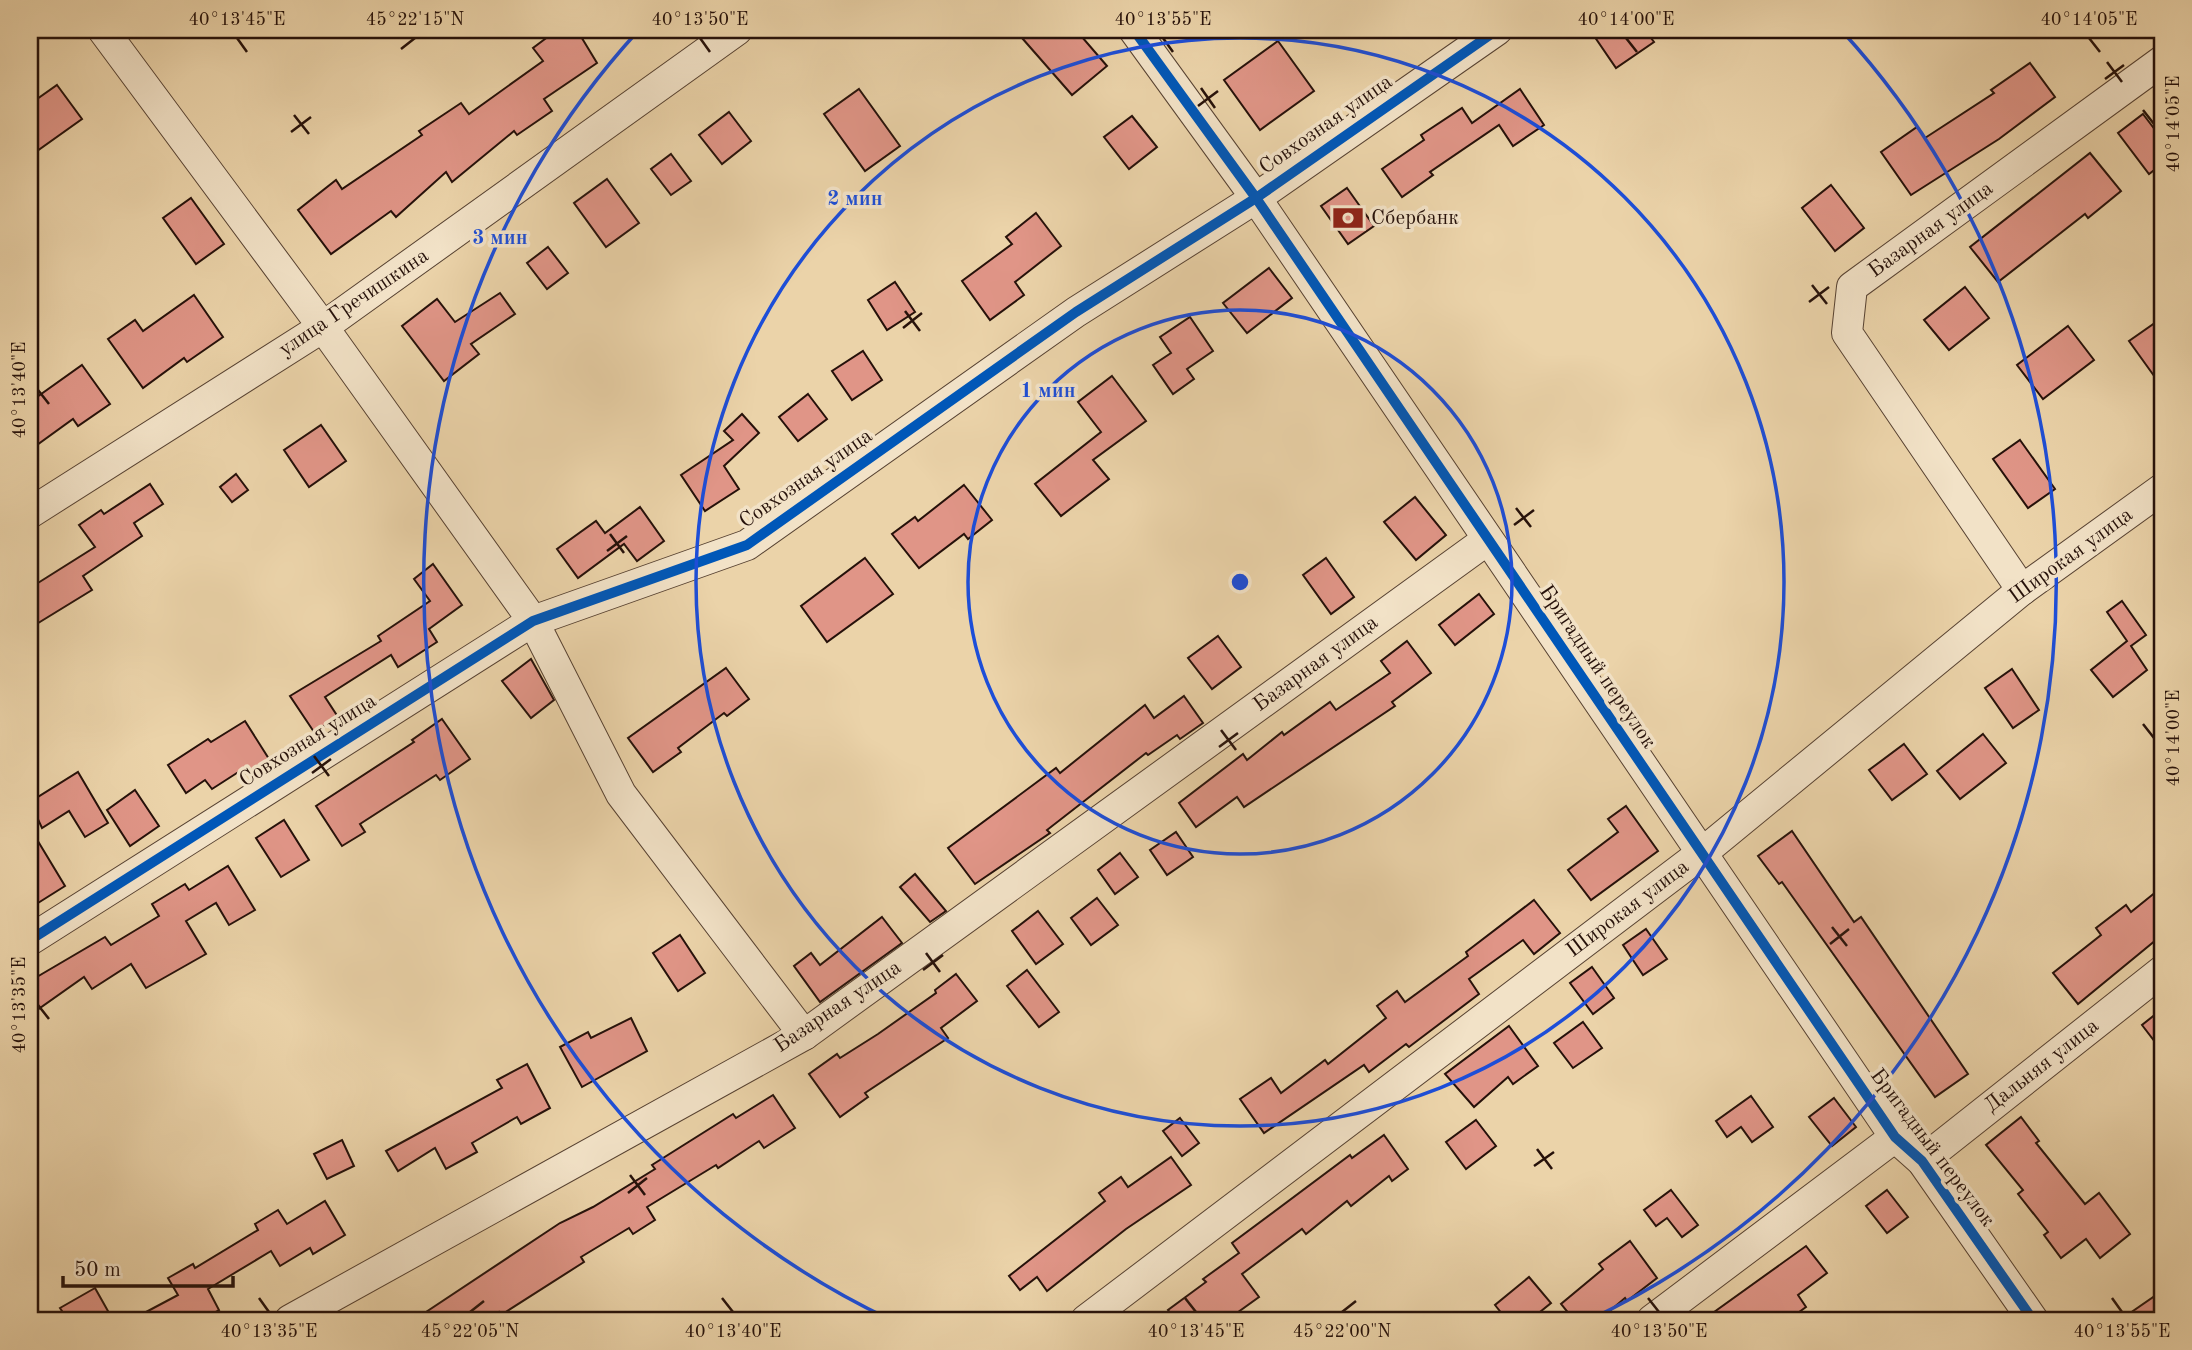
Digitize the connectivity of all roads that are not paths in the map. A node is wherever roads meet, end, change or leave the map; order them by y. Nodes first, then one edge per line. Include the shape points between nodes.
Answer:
1 (103, 30) edge
2 (737, 30) edge
3 (1134, 30) edge
4 (1497, 30) edge
5 (2162, 61) edge
6 (1256, 198) junction
7 (323, 327) junction
8 (2162, 489) edge
9 (30, 513) edge
10 (1487, 540) junction
11 (2022, 590) junction
12 (533, 621) junction
13 (1702, 853) junction
14 (30, 940) edge
15 (2162, 971) edge
16 (804, 1035) junction
17 (1895, 1137) junction
18 (1922, 1161) junction
19 (290, 1320) edge
20 (1086, 1320) edge
21 (1652, 1320) edge
22 (2034, 1320) edge

1 - 7 street
2 - 7 street, улица Гречишкина
3 - 6 street, Бригадный переулок
4 - 6 street, Совхозная улица
5 - 11 street, Базарная улица via 1852,286 1847,333
6 - 10 street, Бригадный переулок
6 - 12 street, Совхозная улица via 1076,312 747,545
7 - 9 street, улица Гречишкина
7 - 12 street
8 - 11 street, Широкая улица
10 - 13 street, Бригадный переулок
10 - 16 street, Базарная улица
11 - 13 street, Широкая улица
12 - 14 street, Совхозная улица
12 - 16 street via 621,794
13 - 17 street, Бригадный переулок
13 - 20 street, Широкая улица
15 - 18 street, Дальняя улица
16 - 19 street, Базарная улица
17 - 18 street, Бригадный переулок
17 - 21 street
18 - 22 street, Бригадный переулок

